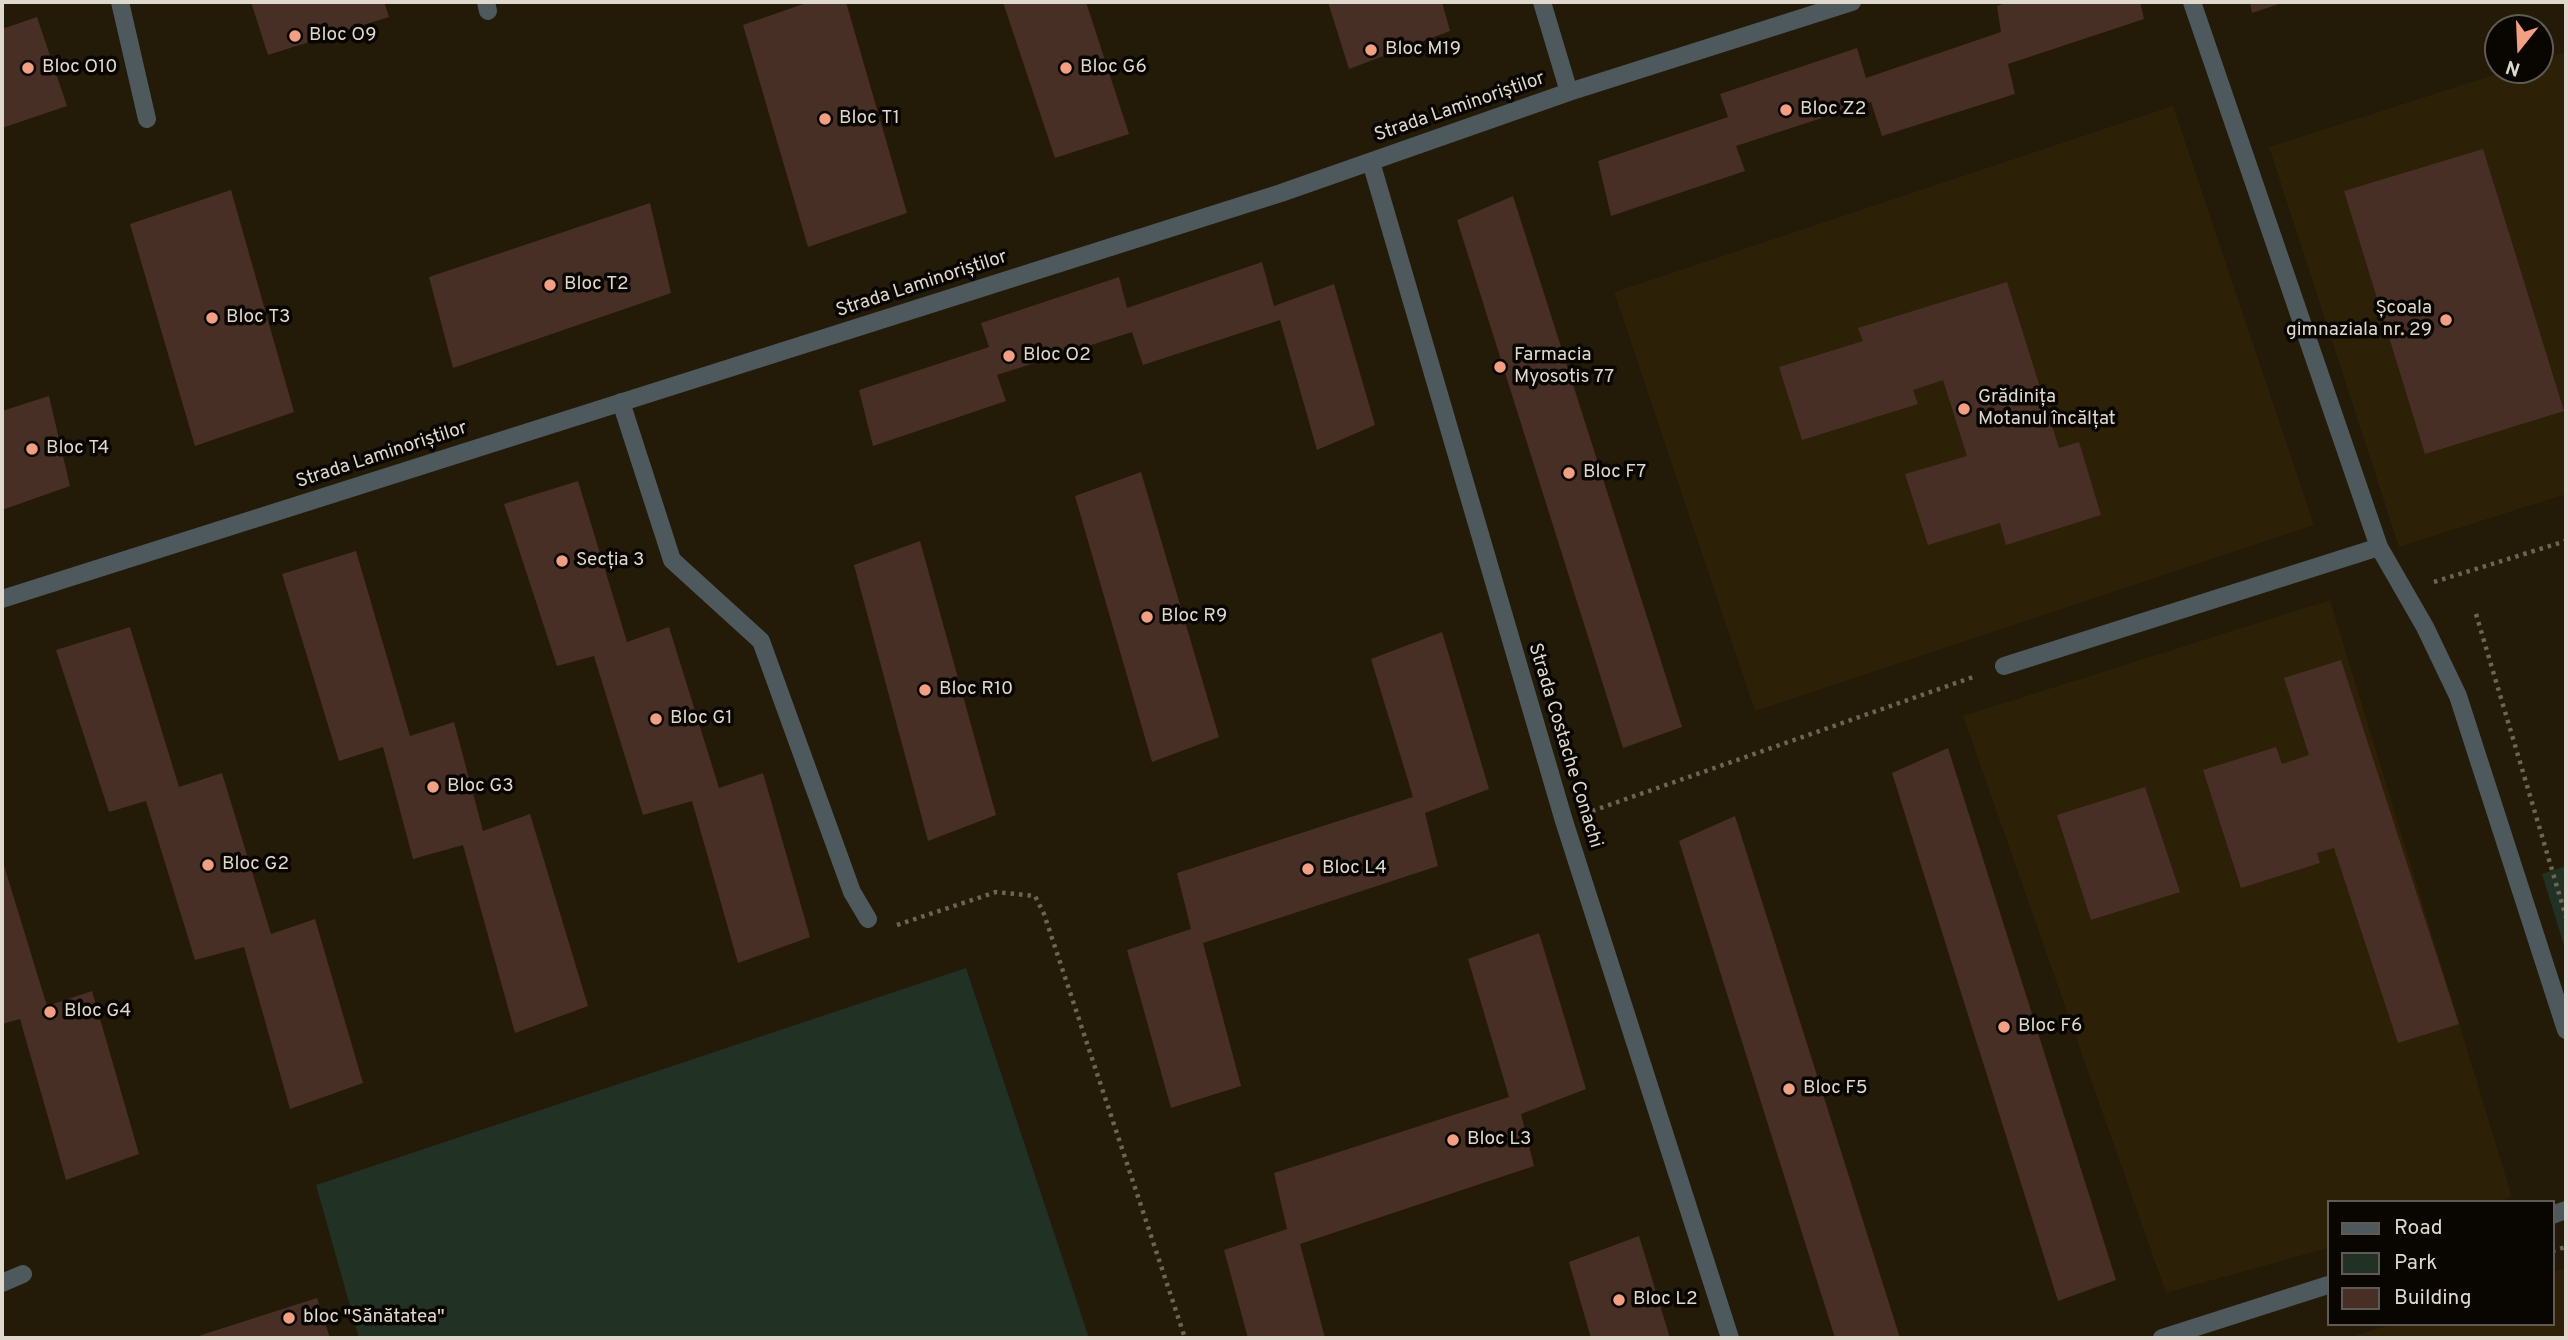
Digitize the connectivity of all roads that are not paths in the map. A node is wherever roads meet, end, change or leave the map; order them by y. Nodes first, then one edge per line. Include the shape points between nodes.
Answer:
1 (121, 2) edge
2 (1542, 2) edge
3 (1852, 2) edge
4 (2192, 2) edge
5 (1569, 92) junction
6 (147, 119) dead end
7 (1371, 162) junction
8 (621, 402) junction
9 (2379, 547) junction
10 (2, 599) edge
11 (2004, 666) road end
12 (868, 919) road end
13 (2566, 1030) edge
14 (23, 1274) dead end
15 (2, 1283) edge
16 (2326, 1286) edge
17 (1730, 1338) edge
18 (2162, 1338) edge

1 - 6 street
2 - 5 street
3 - 5 street, Strada Laminoriștilor
4 - 9 street
5 - 7 street, Strada Laminoriștilor
7 - 8 street, Strada Laminoriștilor
7 - 17 street, Strada Costache Conachi via 1564,821
8 - 10 street, Strada Laminoriștilor
8 - 12 street via 672,560 761,641 852,892
9 - 11 street
9 - 13 street via 2458,696
14 - 15 street
16 - 18 street

